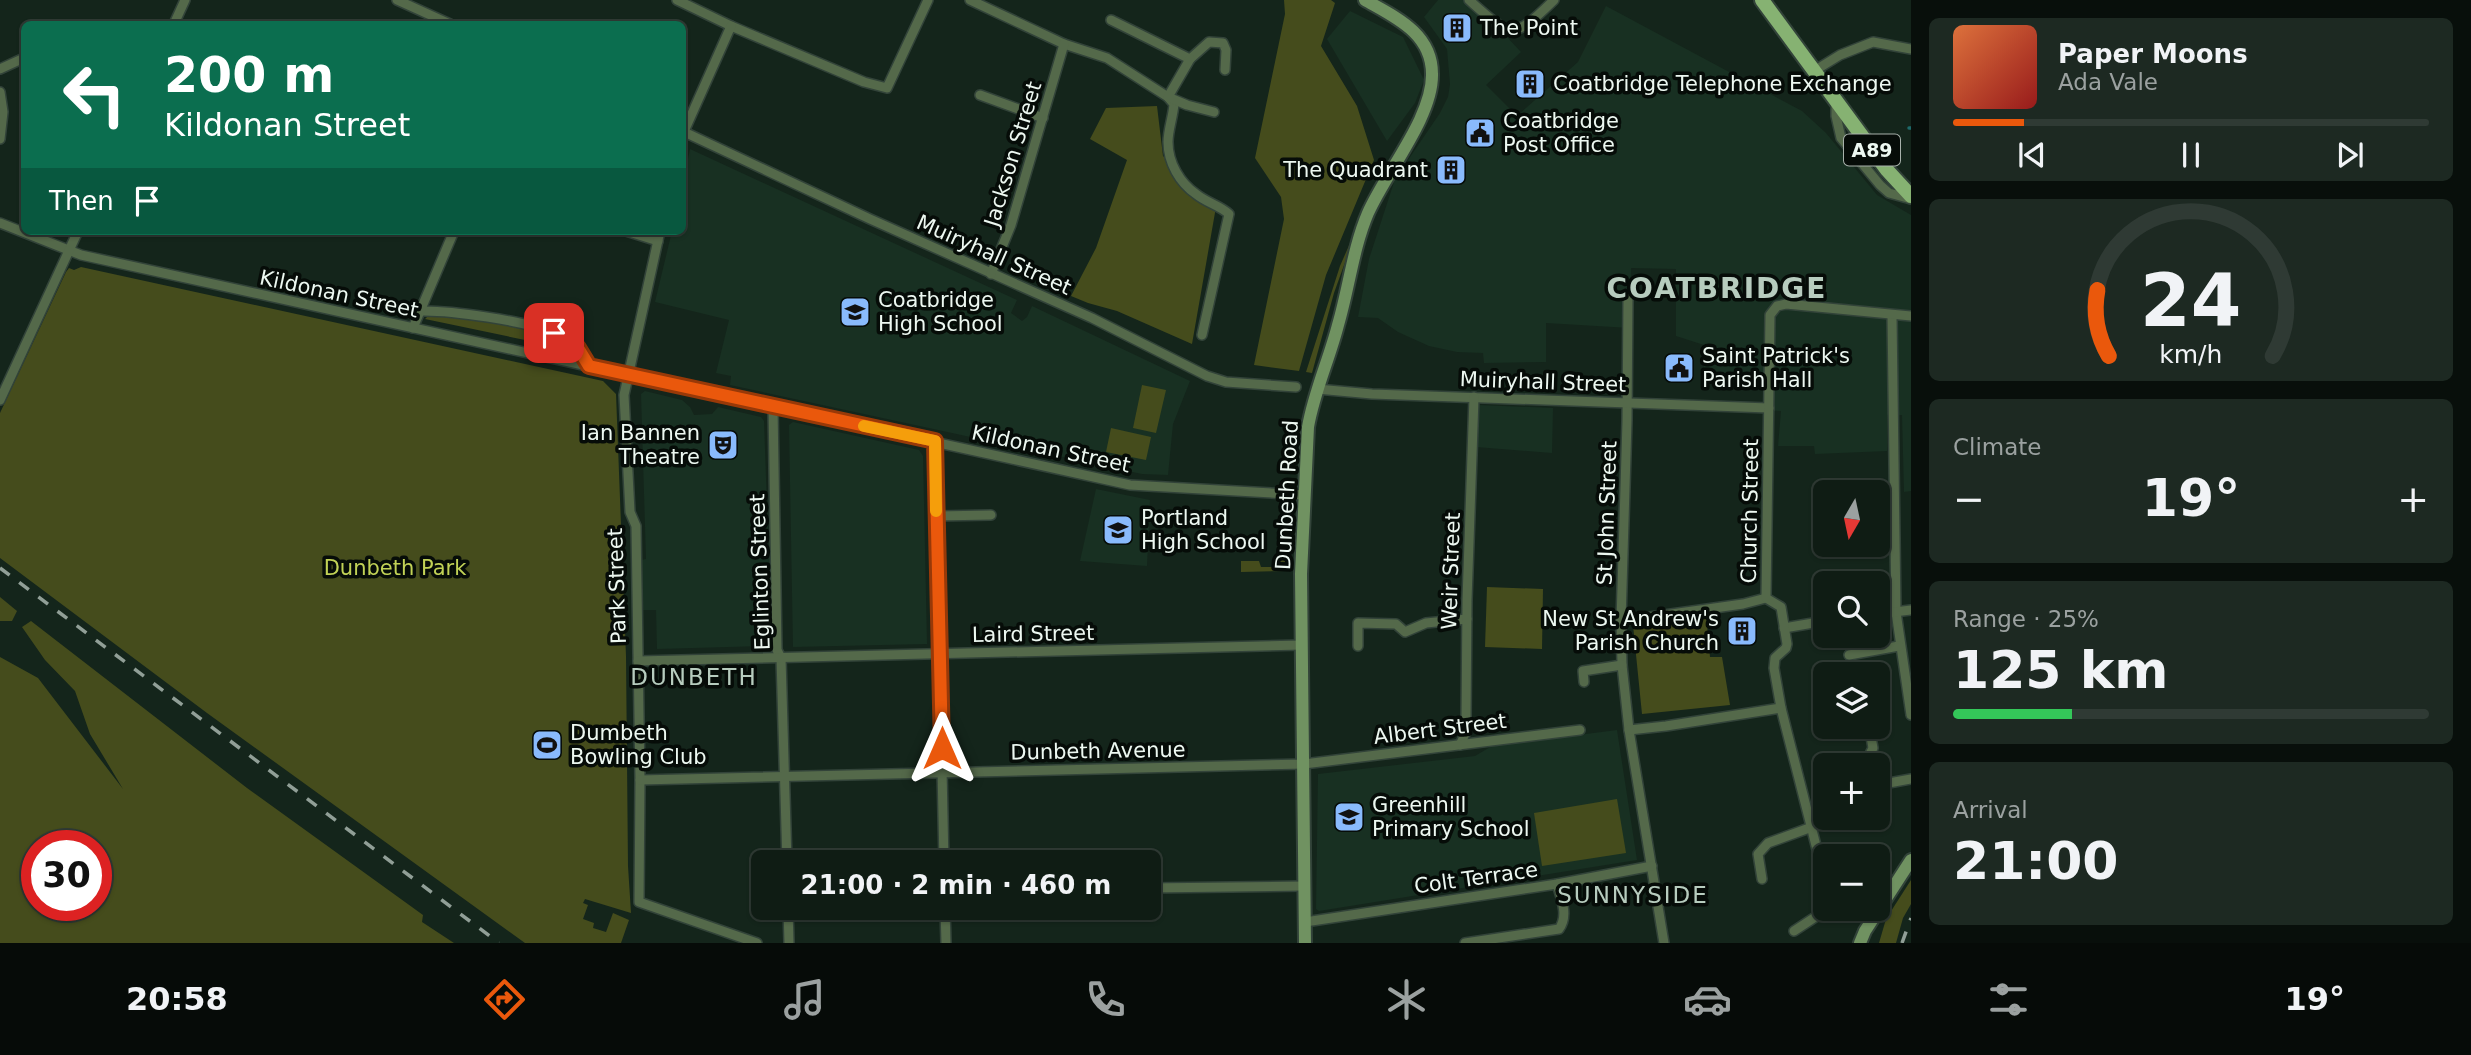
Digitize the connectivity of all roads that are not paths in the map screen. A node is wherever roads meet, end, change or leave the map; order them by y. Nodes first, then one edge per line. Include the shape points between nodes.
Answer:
1 (185, 0) edge
2 (397, 0) edge
3 (677, 0) edge
4 (928, 0) edge
5 (970, 0) edge
6 (1365, 0) edge
7 (1469, 0) edge
8 (1554, 0) edge
9 (1762, 0) edge
10 (1111, 20) dead end
11 (175, 21) edge
12 (443, 21) edge
13 (731, 26) junction
14 (1064, 44) junction
15 (1911, 49) edge
16 (21, 59) edge
17 (1190, 60) junction
18 (0, 69) edge
19 (1225, 71) dead end
20 (1814, 71) junction
21 (0, 92) edge
22 (980, 94) dead end
23 (1168, 97) junction
24 (1214, 112) dead end
25 (1043, 118) junction
26 (686, 126) edge
27 (686, 134) edge
28 (0, 139) edge
29 (1911, 197) edge
30 (0, 223) edge
31 (21, 232) edge
32 (29, 235) edge
33 (76, 235) edge
34 (452, 235) edge
35 (659, 236) edge
36 (68, 251) junction
37 (991, 274) junction
38 (1628, 298) dead end
39 (419, 311) junction
40 (1892, 316) junction
41 (1911, 316) edge
42 (413, 328) junction
43 (1202, 335) dead end
44 (589, 366) junction
45 (629, 374) junction
46 (1296, 387) dead end
47 (1317, 389) junction
48 (1474, 397) junction
49 (0, 400) edge
50 (1628, 402) junction
51 (773, 407) junction
52 (1769, 408) junction
53 (935, 441) junction
54 (1305, 495) junction
55 (992, 514) dead end
56 (937, 516) junction
57 (1766, 598) junction
58 (1911, 610) edge
59 (1896, 612) junction
60 (1890, 613) edge
61 (1467, 619) junction
62 (1621, 621) junction
63 (1813, 623) edge
64 (1784, 628) junction
65 (1302, 645) junction
66 (1358, 646) dead end
67 (1899, 646) junction
68 (941, 653) junction
69 (1849, 654) dead end
70 (781, 658) junction
71 (638, 662) junction
72 (1622, 665) junction
73 (1584, 682) dead end
74 (1782, 708) junction
75 (1911, 715) edge
76 (1580, 730) dead end
77 (1629, 730) junction
78 (1460, 744) junction
79 (1304, 764) junction
80 (942, 772) junction
81 (784, 775) junction
82 (1911, 779) edge
83 (640, 780) junction
84 (1890, 783) edge
85 (1812, 827) junction
86 (1816, 844) edge
87 (786, 850) edge
88 (944, 850) edge
89 (1911, 860) edge
90 (1652, 866) junction
91 (1762, 879) dead end
92 (1557, 884) junction
93 (1304, 886) junction
94 (1161, 888) edge
95 (1813, 919) edge
96 (788, 920) edge
97 (945, 920) edge
98 (1306, 922) junction
99 (1794, 931) dead end
100 (757, 943) edge
101 (789, 943) edge
102 (946, 943) edge
103 (1305, 943) edge
104 (1465, 943) edge
105 (1664, 943) edge
106 (1860, 943) edge

1 - 11 street
2 - 12 street
3 - 13 street
4 - 13 street via 887,88
5 - 14 street
6 - 47 main road, Dunbeth Road via 1413,30 1433,73 1428,103 1363,226
7 - 8 street via 1500,27 1512,30 1528,25
9 - 20 main road, A89
10 - 17 street
13 - 26 street
14 - 23 street via 1107,58
14 - 25 street, Jackson Street
15 - 20 street via 1873,42
16 - 18 street
17 - 19 street via 1209,42 1223,43
17 - 23 street
20 - 29 main road, A89
21 - 28 street
22 - 25 street
23 - 24 street
23 - 43 street via 1174,104 1168,141 1180,179 1229,214
25 - 37 street, Jackson Street
27 - 37 street, Muiryhall Street
30 - 31 street, Kildonan Street
32 - 36 street, Kildonan Street
33 - 36 street
34 - 39 street
35 - 45 street, Park Street
36 - 42 street, Kildonan Street
36 - 49 street
37 - 46 street, Muiryhall Street via 1207,376 1226,383
38 - 50 street, St John Street
39 - 42 street
39 - 44 street, Kildonan Street via 486,318 554,333 578,348
40 - 41 street
40 - 52 street, Church Street via 1777,306 1770,315
40 - 59 street
42 - 44 street, Kildonan Street
44 - 45 street, Kildonan Street
45 - 51 street, Kildonan Street
45 - 71 street, Park Street via 624,404 630,512 636,526
47 - 48 street, Muiryhall Street
47 - 54 main road, Dunbeth Road via 1308,427
48 - 50 street, Muiryhall Street
48 - 61 street, Weir Street
50 - 52 street, Muiryhall Street
50 - 62 street, St John Street
51 - 53 street, Kildonan Street
51 - 70 street, Eglinton Street
52 - 57 street, Church Street
53 - 54 street, Kildonan Street via 1130,485
53 - 56 street
54 - 65 main road, Dunbeth Road
55 - 56 street
56 - 68 street
57 - 62 street
57 - 64 street, Church Street via 1780,607
58 - 59 street
59 - 60 street
59 - 67 street
61 - 66 street via 1426,623 1405,632 1396,624 1358,623
61 - 78 street, Weir Street via 1466,721
62 - 72 street, St John Street
63 - 64 street
64 - 74 street via 1786,648 1774,663
65 - 68 street, Laird Street
65 - 79 main road, Dunbeth Road
67 - 69 street
67 - 75 street
68 - 70 street, Laird Street
68 - 80 street
70 - 71 street, Laird Street
70 - 81 street, Eglinton Street
71 - 83 street, Park Street
72 - 73 street via 1583,671
72 - 77 street, St John Street
74 - 77 street
74 - 85 street
76 - 78 street, Albert Street
77 - 90 street, St John Street
78 - 79 street, Albert Street
79 - 80 street, Dunbeth Avenue
79 - 93 main road, Dunbeth Road
80 - 81 street, Dunbeth Avenue
80 - 88 street
81 - 83 street, Dunbeth Avenue
81 - 87 street, Eglinton Street
82 - 84 street
83 - 100 street, Park Street via 639,902
85 - 86 street
85 - 91 street via 1768,843 1758,854
89 - 106 main road
90 - 92 street, Colt Terrace
90 - 105 street, St John Street
92 - 98 street, Colt Terrace
92 - 104 street via 1564,914 1559,929
93 - 94 street
93 - 98 main road, Dunbeth Road
95 - 99 street
96 - 101 street
97 - 102 street
98 - 103 main road, Dunbeth Road

